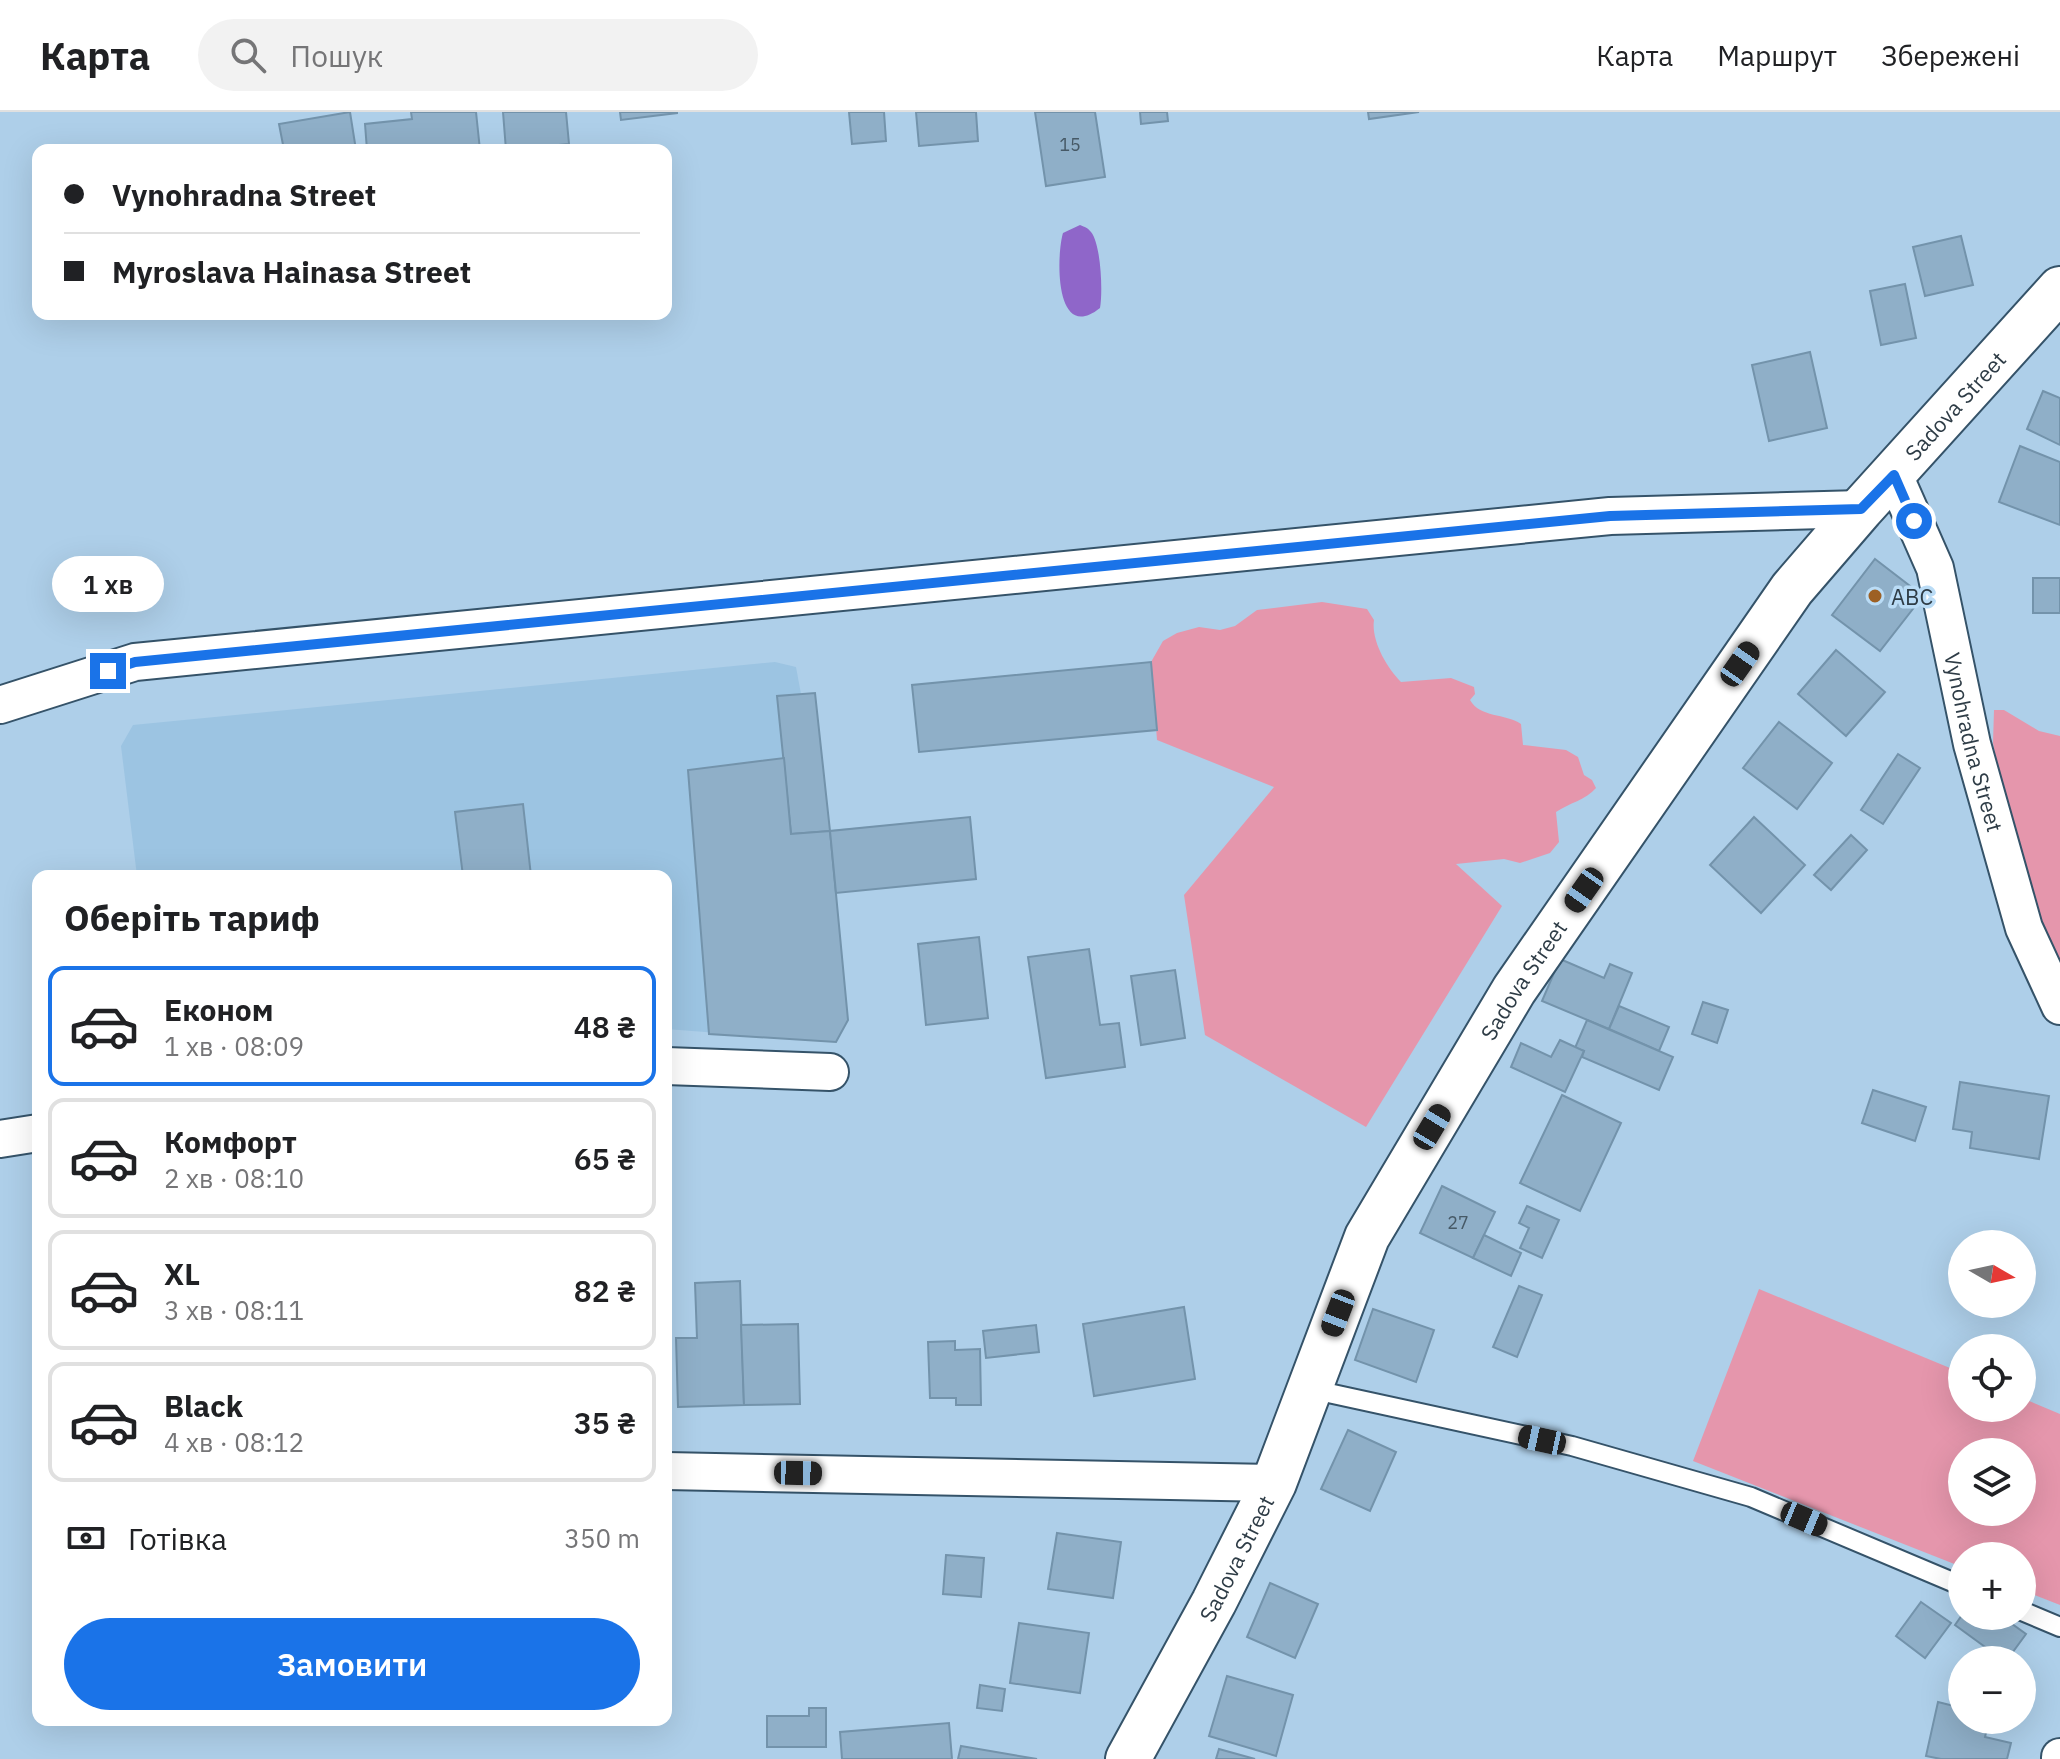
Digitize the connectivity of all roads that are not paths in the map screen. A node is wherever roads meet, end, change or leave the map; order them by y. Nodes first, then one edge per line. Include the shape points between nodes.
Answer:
1 (2060, 289) edge
2 (1894, 475) junction
3 (1861, 509) junction
4 (0, 705) edge
5 (2060, 1006) edge
6 (672, 1066) edge
7 (830, 1072) dead end
8 (32, 1134) edge
9 (0, 1139) edge
10 (1310, 1389) junction
11 (672, 1471) edge
12 (1274, 1483) junction
13 (1948, 1580) edge
14 (2036, 1617) edge
15 (2060, 1627) edge
16 (1128, 1759) edge

1 - 2 street, Sadova Street
2 - 3 street, Sadova Street
2 - 5 street, Vynohradna Street via 1935,568 1972,744 2024,928
3 - 4 street via 1610,516 135,662
3 - 10 street, Sadova Street via 1792,589 1514,990 1367,1237
6 - 7 street
8 - 9 street
10 - 12 street, Sadova Street
10 - 13 lane via 1572,1446 1751,1497
11 - 12 street
12 - 16 street, Sadova Street
14 - 15 lane

